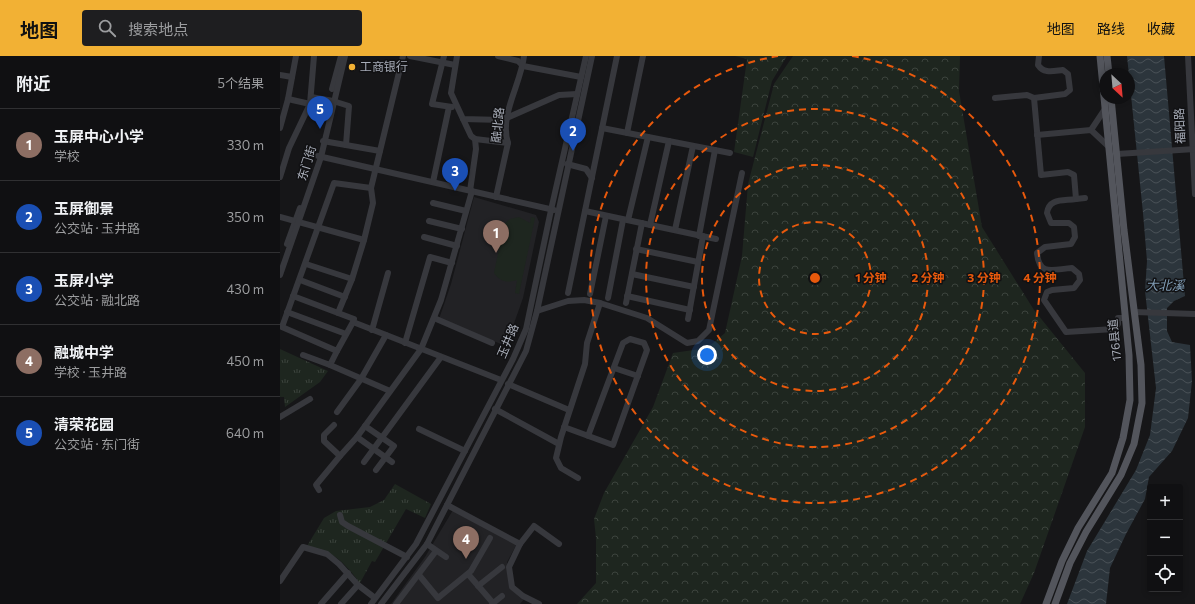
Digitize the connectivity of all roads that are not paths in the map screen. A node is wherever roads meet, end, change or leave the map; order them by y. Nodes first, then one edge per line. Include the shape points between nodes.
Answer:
1 (296, 56) edge
2 (314, 56) edge
3 (341, 56) edge
4 (345, 56) edge
5 (403, 56) edge
6 (410, 56) edge
7 (457, 56) edge
8 (498, 56) edge
9 (524, 56) edge
10 (586, 56) edge
11 (592, 56) edge
12 (617, 56) edge
13 (643, 56) edge
14 (1039, 56) edge
15 (1100, 56) edge
16 (1108, 56) edge
17 (1188, 56) edge
18 (444, 59) edge
19 (455, 65) junction
20 (523, 66) junction
21 (1109, 68) edge
22 (280, 75) edge
23 (292, 77) junction
24 (581, 77) junction
25 (577, 94) junction
26 (995, 98) dead end
27 (1034, 98) junction
28 (331, 100) junction
29 (285, 101) edge
30 (310, 101) junction
31 (1112, 104) edge
32 (449, 107) junction
33 (458, 108) junction
34 (1105, 109) junction
35 (507, 118) junction
36 (463, 119) junction
37 (280, 128) edge
38 (602, 128) junction
39 (1091, 130) junction
40 (627, 133) junction
41 (1037, 135) junction
42 (648, 137) junction
43 (475, 138) junction
44 (324, 141) junction
45 (669, 141) junction
46 (508, 143) junction
47 (346, 145) junction
48 (693, 146) junction
49 (1108, 146) junction
50 (1194, 149) edge
51 (715, 150) junction
52 (380, 151) junction
53 (730, 153) dead end
54 (1117, 154) junction
55 (320, 156) junction
56 (596, 161) junction
57 (567, 163) junction
58 (282, 165) edge
59 (376, 169) junction
60 (742, 173) dead end
61 (280, 177) edge
62 (592, 178) junction
63 (433, 182) junction
64 (371, 188) junction
65 (471, 191) junction
66 (1195, 194) edge
67 (496, 197) junction
68 (1085, 198) dead end
69 (1076, 199) junction
70 (433, 203) dead end
71 (554, 210) junction
72 (466, 211) junction
73 (585, 211) junction
74 (606, 216) junction
75 (280, 217) edge
76 (626, 220) junction
77 (429, 221) dead end
78 (297, 222) junction
79 (642, 223) junction
80 (650, 225) junction
81 (319, 229) junction
82 (462, 229) junction
83 (675, 230) junction
84 (701, 236) junction
85 (424, 237) dead end
86 (716, 239) dead end
87 (364, 240) junction
88 (457, 246) junction
89 (636, 249) junction
90 (452, 262) junction
91 (698, 262) junction
92 (280, 263) edge
93 (306, 264) junction
94 (388, 273) dead end
95 (632, 274) junction
96 (280, 275) edge
97 (352, 279) junction
98 (300, 280) junction
99 (694, 287) junction
100 (568, 293) dead end
101 (590, 294) dead end
102 (293, 296) junction
103 (627, 296) junction
104 (345, 297) junction
105 (608, 298) dead end
106 (600, 303) junction
107 (626, 303) dead end
108 (690, 310) junction
109 (537, 311) junction
110 (287, 312) junction
111 (1134, 312) junction
112 (338, 313) junction
113 (1195, 314) edge
114 (434, 318) junction
115 (1124, 318) junction
116 (688, 319) dead end
117 (352, 322) junction
118 (372, 330) junction
119 (346, 334) junction
120 (386, 335) junction
121 (405, 343) junction
122 (492, 343) dead end
123 (420, 349) junction
124 (337, 350) junction
125 (304, 355) dead end
126 (441, 357) junction
127 (330, 365) junction
128 (614, 368) junction
129 (638, 376) junction
130 (501, 380) junction
131 (508, 384) junction
132 (390, 391) junction
133 (310, 399) dead end
134 (495, 410) junction
135 (569, 410) junction
136 (337, 412) dead end
137 (280, 417) edge
138 (334, 425) dead end
139 (365, 426) junction
140 (564, 427) junction
141 (419, 429) dead end
142 (588, 436) junction
143 (357, 437) junction
144 (382, 438) junction
145 (559, 444) junction
146 (374, 449) junction
147 (465, 451) junction
148 (340, 456) junction
149 (386, 457) junction
150 (364, 462) dead end
151 (392, 462) dead end
152 (376, 470) dead end
153 (578, 478) dead end
154 (319, 490) dead end
155 (447, 505) junction
156 (340, 515) dead end
157 (490, 538) dead end
158 (427, 544) junction
159 (520, 544) junction
160 (559, 544) dead end
161 (436, 551) junction
162 (407, 557) junction
163 (446, 558) dead end
164 (502, 567) dead end
165 (348, 573) junction
166 (468, 574) junction
167 (419, 575) junction
168 (280, 581) edge
169 (358, 585) junction
170 (478, 586) junction
171 (502, 596) dead end
172 (375, 598) junction
173 (321, 604) edge
174 (341, 604) edge
175 (370, 604) edge
176 (381, 604) edge
177 (396, 604) edge
178 (493, 604) edge
179 (539, 604) edge
180 (1046, 604) edge
181 (1055, 604) edge

1 - 23 street
2 - 30 street
3 - 28 street, 东门街
4 - 28 street, 东门街
5 - 52 street
6 - 18 street
7 - 19 street
8 - 20 street via 518,61
9 - 20 street, 融北路
10 - 24 street, 玉井路
11 - 57 street, 玉井路
12 - 38 street
13 - 40 street
14 - 27 street via 1038,65 1041,70 1063,70 1068,74 1070,90 1065,94
15 - 34 main road, 176县道
16 - 21 main road
17 - 50 street, 福阳路
18 - 19 street
18 - 32 street via 432,104
19 - 33 street via 451,93
20 - 24 street
20 - 35 street, 融北路
22 - 23 street
23 - 29 street
24 - 25 street, 玉井路
25 - 35 street via 559,95
25 - 71 street, 玉井路
26 - 27 street via 1028,95
27 - 41 street
28 - 30 street
28 - 44 street, 东门街
28 - 47 street via 349,106
29 - 30 street
29 - 37 street
30 - 58 street
31 - 54 main road, 176县道
32 - 33 street
32 - 63 street
33 - 36 street
34 - 39 street
34 - 49 main road, 176县道
35 - 36 street
35 - 46 street, 融北路 via 505,135
36 - 43 street via 471,136
38 - 40 street
38 - 56 street
39 - 41 street
39 - 49 street
40 - 42 street
41 - 69 street via 1041,175 1068,172 1074,175
42 - 45 street
42 - 76 street
43 - 46 street
43 - 65 street
44 - 47 street
44 - 55 street, 东门街
45 - 48 street
45 - 80 street
46 - 67 street, 融北路
47 - 52 street
48 - 51 street
48 - 83 street
49 - 115 main road, 176县道
50 - 54 street
50 - 66 street, 福阳路
51 - 53 street
51 - 84 street
52 - 59 street
54 - 111 main road, 176县道
55 - 59 street
55 - 78 street, 东门街
56 - 57 street via 587,166
56 - 62 street
57 - 62 street via 586,169
57 - 71 street, 玉井路
58 - 61 street
59 - 63 street
59 - 64 street
60 - 106 street via 709,330 698,341 687,343 647,318
62 - 73 street
63 - 65 street
64 - 81 street via 334,183
64 - 87 street via 373,203
65 - 67 street
65 - 72 street
67 - 71 street
68 - 69 street
69 - 115 street via 1053,202 1047,213 1051,223 1069,223 1074,227 1075,237 1071,244 1045,247 1037,254 1041,268 1072,268 1079,274 1080,280 1074,288 1047,292 1044,300 1066,332 1114,329 1118,324 1118,318
70 - 72 street
71 - 109 street, 玉井路
71 - 130 street, 玉井路 via 526,329
72 - 82 street
73 - 74 street
73 - 100 street
74 - 76 street
74 - 101 street
75 - 78 street
76 - 79 street
76 - 105 street
77 - 82 street
78 - 81 street
78 - 92 street, 东门街
78 - 96 street, 东门街
79 - 80 street
79 - 89 street
80 - 83 street
81 - 87 street
81 - 93 street
82 - 88 street
83 - 84 street
84 - 86 street
84 - 91 street
85 - 88 street
87 - 97 street
88 - 90 street
89 - 91 street
89 - 95 street
90 - 114 street
90 - 121 street via 430,257
91 - 99 street
93 - 97 street
93 - 98 street
94 - 118 street
95 - 99 street
95 - 103 street
97 - 104 street
98 - 102 street
98 - 104 street
99 - 108 street
102 - 110 street
102 - 112 street
103 - 107 street
103 - 108 street
104 - 112 street
106 - 109 street via 568,301
106 - 135 street via 587,343 585,364
108 - 116 street
109 - 131 street, 玉井路 via 526,351
110 - 119 street
110 - 124 street via 282,327
111 - 113 street
111 - 181 main road, 176县道 via 1141,365 1142,402 1134,444 1121,475 1070,563
112 - 117 street via 354,319
114 - 122 street
114 - 123 street
115 - 180 main road, 176县道 via 1129,355 1130,400 1123,438 1112,473 1078,528
117 - 118 street
117 - 119 street
118 - 120 street
119 - 124 street
120 - 121 street
120 - 136 street via 361,379
121 - 123 street
123 - 126 street
123 - 132 street
124 - 127 street
125 - 127 street
126 - 130 street
126 - 144 street
127 - 132 street
128 - 129 street
128 - 129 street via 623,343 630,339 644,343 647,350
128 - 142 street
129 - 142 street via 613,445
130 - 147 street, 玉井路
131 - 134 street, 玉井路
131 - 135 street
132 - 139 street
133 - 137 street
134 - 145 street
134 - 155 street, 玉井路
135 - 140 street
138 - 148 street via 324,435 324,441
139 - 143 street
139 - 144 street
140 - 142 street
140 - 145 street
141 - 147 street
143 - 146 street
143 - 148 street
144 - 146 street
144 - 149 street via 394,446
145 - 153 street via 556,458 561,468
146 - 149 street
146 - 150 street
147 - 162 street, 玉井路
148 - 154 street via 316,485
149 - 151 street
149 - 152 street
155 - 158 street, 玉井路
155 - 159 street
156 - 162 street via 342,522 348,526
157 - 166 street
158 - 161 street
158 - 176 street, 玉井路
159 - 160 street via 534,526
159 - 179 street via 509,567 512,587
161 - 163 street
161 - 167 street
162 - 172 street, 玉井路
164 - 170 street
165 - 168 street via 327,554 303,547
165 - 169 street
165 - 173 street
166 - 167 street via 438,598
166 - 170 street
167 - 177 street
169 - 172 street
169 - 174 street
170 - 178 street
171 - 178 street
172 - 175 street, 玉井路

